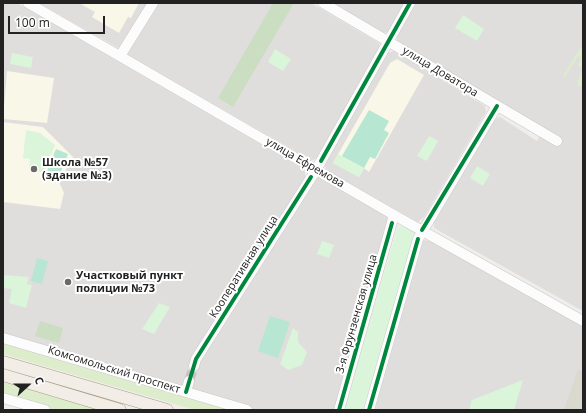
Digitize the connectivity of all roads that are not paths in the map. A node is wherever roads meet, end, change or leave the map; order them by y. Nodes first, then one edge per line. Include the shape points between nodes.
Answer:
1 (28, 3) edge
2 (153, 3) edge
3 (323, 3) edge
4 (410, 3) edge
5 (388, 41) junction
6 (120, 56) junction
7 (497, 106) junction
8 (557, 141) dead end
9 (316, 170) junction
10 (394, 215) junction
11 (422, 230) junction
12 (583, 321) edge
13 (3, 338) edge
14 (3, 362) edge
15 (194, 366) tunnel mouth
16 (3, 375) edge
17 (190, 381) tunnel mouth
18 (186, 392) junction
19 (3, 398) edge
20 (45, 410) edge
21 (120, 410) edge
22 (167, 410) edge
23 (247, 410) edge
24 (339, 410) edge
25 (369, 410) edge

1 - 6 street, улица Ефремова
2 - 6 street
3 - 5 street, улица Доватора
4 - 5 street, Кооперативная улица
5 - 7 street, улица Доватора
5 - 9 street, Кооперативная улица
6 - 9 street, улица Ефремова
7 - 8 street, улица Доватора
7 - 11 street
9 - 10 street, улица Ефремова
9 - 15 street, Кооперативная улица via 196,359
10 - 11 street, улица Ефремова
10 - 24 street, 3-я Фрунзенская улица
11 - 12 street, улица Ефремова
11 - 25 street
13 - 18 street, Комсомольский проспект
14 - 22 main road, Комсомольский проспект
16 - 21 main road
17 - 18 street
18 - 23 street, Комсомольский проспект
19 - 20 street

